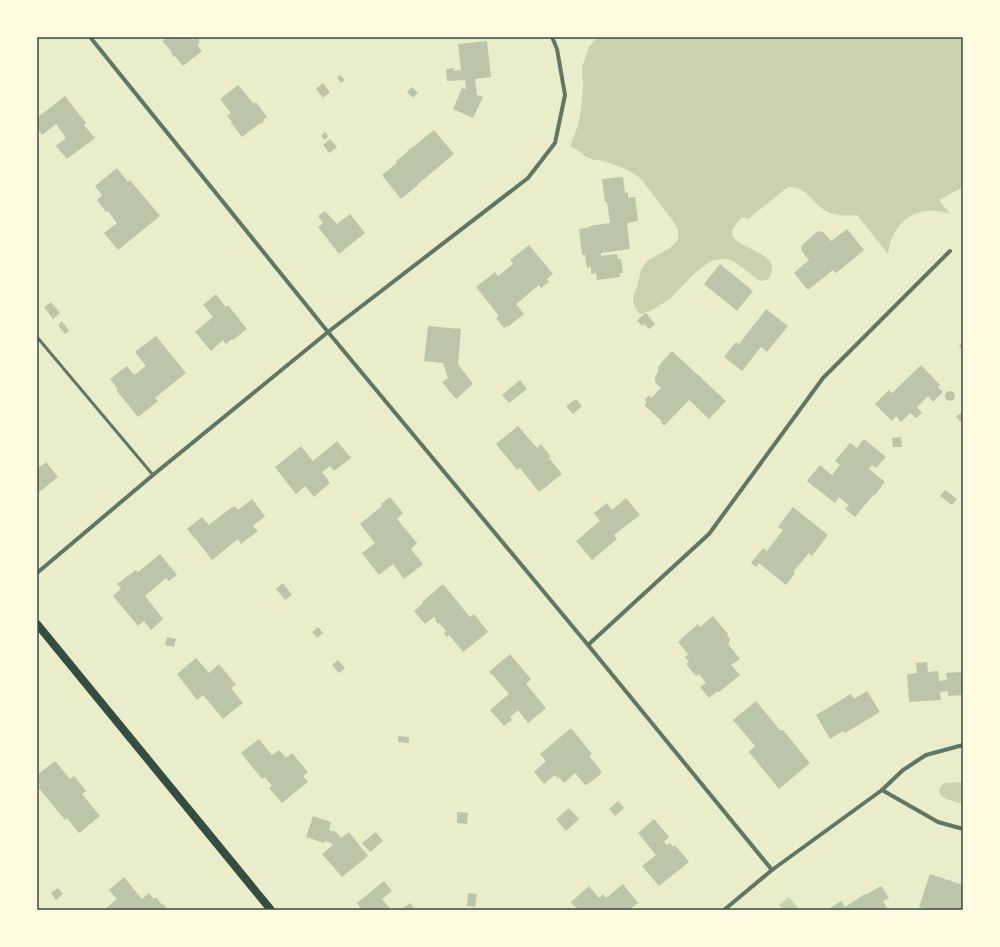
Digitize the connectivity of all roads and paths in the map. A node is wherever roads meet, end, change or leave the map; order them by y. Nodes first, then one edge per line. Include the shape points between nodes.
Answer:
1 (90, 37) edge
2 (552, 37) edge
3 (950, 251) dead end
4 (328, 332) junction
5 (37, 337) edge
6 (153, 475) junction
7 (37, 573) edge
8 (37, 624) edge
9 (588, 645) junction
10 (963, 745) edge
11 (882, 790) junction
12 (963, 830) edge
13 (772, 870) junction
14 (271, 910) edge
15 (724, 910) edge

1 - 4 street
2 - 4 street via 557,49 565,95 555,143 528,178
3 - 9 street via 823,378 709,534
4 - 6 street
4 - 9 street
5 - 6 lane
6 - 7 street
8 - 14 main road
9 - 13 street
10 - 11 street via 926,754 903,770
11 - 12 street via 938,822
11 - 13 street
13 - 15 street

